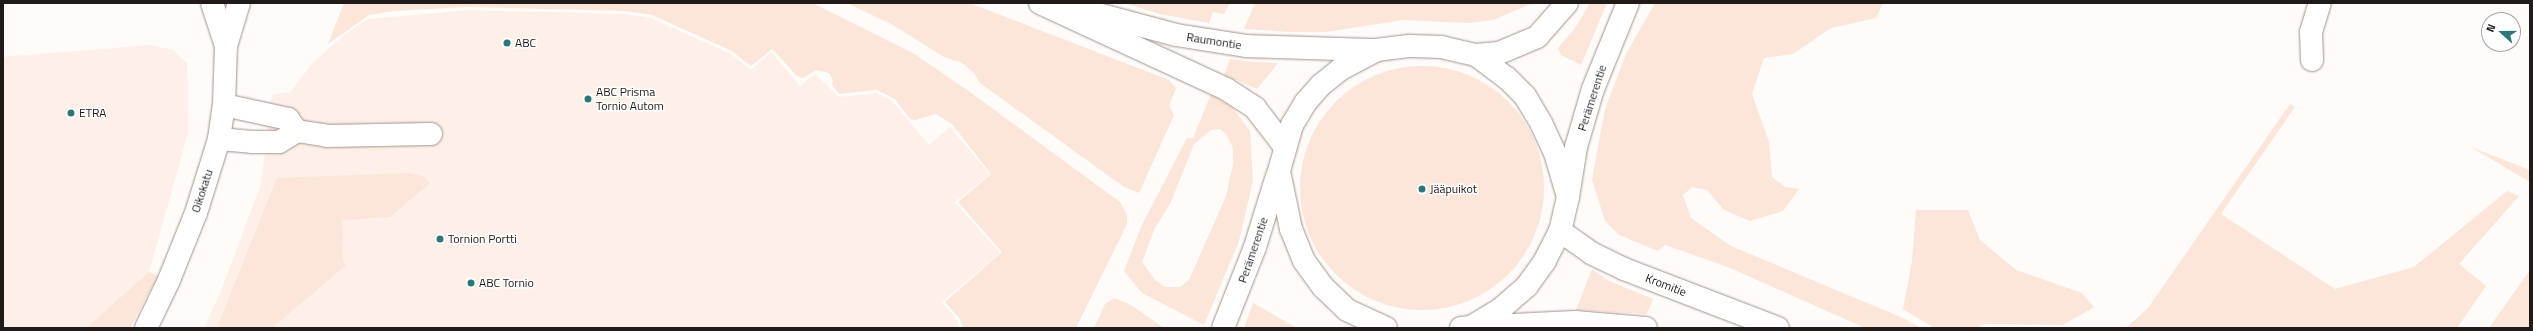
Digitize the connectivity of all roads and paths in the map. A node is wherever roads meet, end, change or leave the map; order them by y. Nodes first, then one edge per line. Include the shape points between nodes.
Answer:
1 (212, 3) edge
2 (240, 3) edge
3 (1040, 3) edge
4 (1056, 3) edge
5 (1567, 3) edge
6 (1628, 3) edge
7 (2320, 3) edge
8 (226, 46) junction
9 (1376, 50) junction
10 (1476, 55) junction
11 (2312, 60) dead end
12 (224, 105) junction
13 (297, 131) junction
14 (431, 134) dead end
15 (219, 138) junction
16 (1285, 147) junction
17 (1279, 171) junction
18 (1568, 197) junction
19 (1560, 231) junction
20 (1466, 327) edge
21 (146, 328) edge
22 (1223, 328) edge
23 (1386, 328) edge
24 (1646, 328) edge
25 (1778, 328) edge

1 - 8 main road, Oikokatu
2 - 8 main road, Oikokatu
3 - 16 main road via 1226,88 1255,108
4 - 9 main road, Raumontie via 1176,35 1247,46
5 - 10 main road via 1537,37 1499,53
6 - 18 main road, Perämerentie via 1593,89 1576,147
7 - 11 main road via 2311,32
8 - 12 main road, Oikokatu
9 - 10 main road via 1411,46 1441,47
9 - 16 main road, Perämerentie via 1341,69 1321,85 1306,102 1292,125
10 - 18 main road via 1507,78 1524,96 1541,123 1555,153
12 - 13 main road via 288,119
12 - 15 main road, Oikokatu
13 - 14 main road via 327,136
13 - 15 main road via 279,142
15 - 21 main road, Oikokatu via 196,213
16 - 17 main road, Perämerentie
17 - 22 main road, Perämerentie via 1255,247
17 - 23 main road via 1289,222 1304,261 1323,287 1347,310
18 - 19 main road, Perämerentie
19 - 20 main road, Perämerentie via 1546,261 1527,286 1501,309
19 - 25 main road, Kromitie via 1591,253 1624,269
20 - 24 main road via 1575,322

